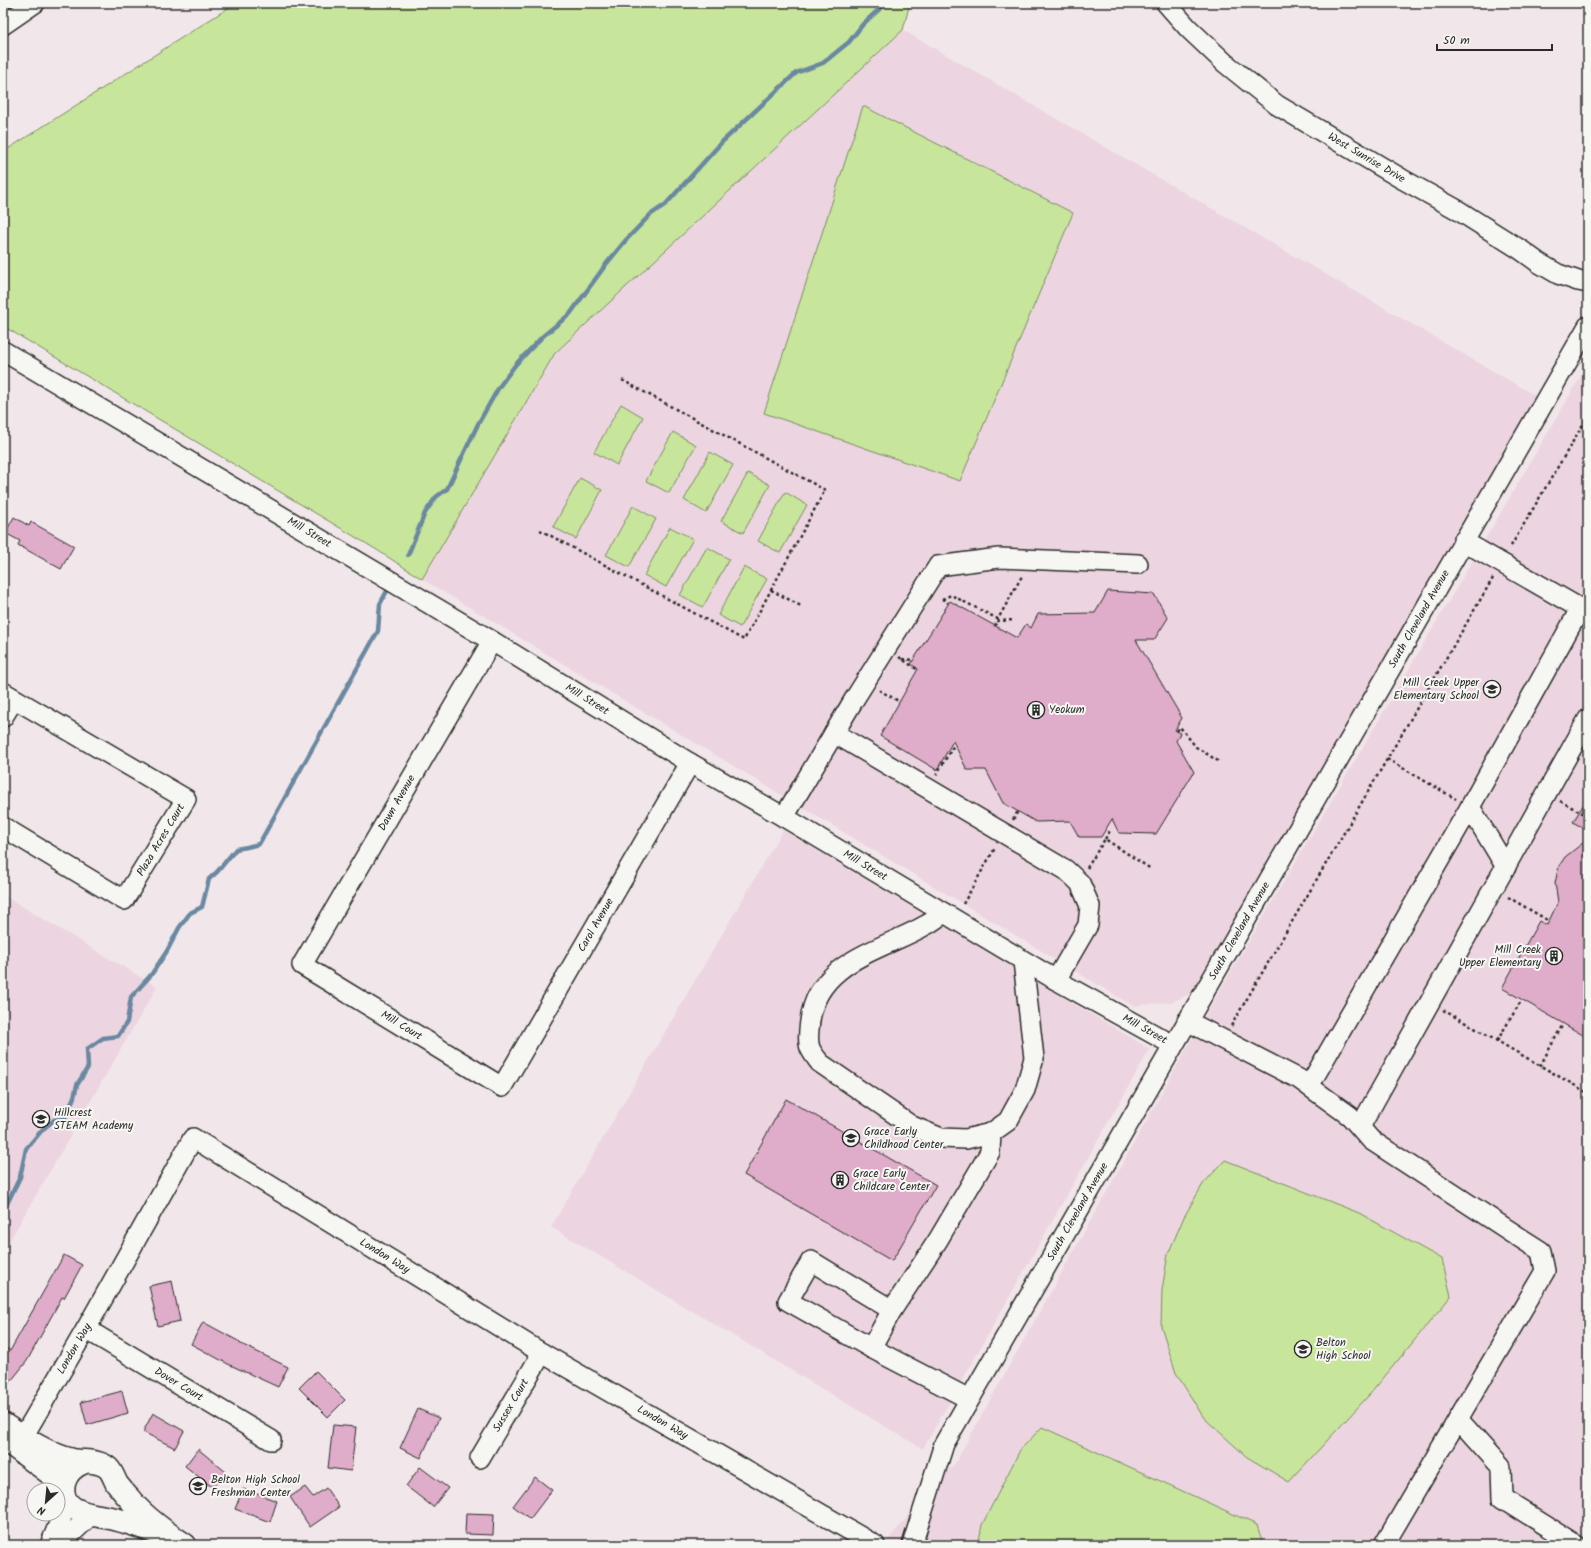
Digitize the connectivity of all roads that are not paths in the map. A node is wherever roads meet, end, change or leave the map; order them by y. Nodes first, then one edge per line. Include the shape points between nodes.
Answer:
1 (35, 3) edge
2 (1166, 3) edge
3 (3, 25) edge
4 (1588, 283) edge
5 (1588, 326) edge
6 (3, 351) edge
7 (1463, 541) junction
8 (1138, 564) dead end
9 (1584, 611) edge
10 (492, 641) junction
11 (8, 695) edge
12 (3, 717) edge
13 (1588, 719) edge
14 (834, 733) junction
15 (690, 763) junction
16 (1464, 804) junction
17 (784, 817) junction
18 (3, 827) edge
19 (1506, 867) junction
20 (944, 913) junction
21 (1023, 961) junction
22 (302, 965) joint
23 (1056, 980) junction
24 (1187, 1021) junction
25 (1173, 1045) junction
26 (1309, 1086) junction
27 (502, 1087) joint
28 (1360, 1127) junction
29 (991, 1133) junction
30 (892, 1310) junction
31 (86, 1329) junction
32 (871, 1348) junction
33 (542, 1353) junction
34 (969, 1399) junction
35 (1458, 1419) junction
36 (3, 1424) edge
37 (13, 1438) edge
38 (271, 1440) dead end
39 (480, 1458) dead end
40 (85, 1462) junction
41 (56, 1482) edge
42 (65, 1482) edge
43 (116, 1483) junction
44 (66, 1497) edge
45 (92, 1514) junction
46 (60, 1522) edge
47 (180, 1542) edge
48 (50, 1545) edge
49 (63, 1545) edge
50 (876, 1545) edge
51 (912, 1545) edge
52 (1384, 1545) edge
53 (1577, 1545) edge

1 - 3 street
2 - 4 street, West Sunrise Drive via 1225,63 1277,105 1456,209 1558,274
5 - 7 street, South Cleveland Avenue
6 - 10 street, Mill Street
7 - 9 street
7 - 24 street, South Cleveland Avenue
8 - 14 street via 999,558 938,566
9 - 16 street
10 - 15 street, Mill Street
10 - 22 street, Dawn Avenue
11 - 12 street
11 - 18 street, Plaza Acres Court via 186,799 124,900
13 - 19 street
14 - 17 street
14 - 23 street via 1066,870 1080,883 1090,906 1088,925
15 - 17 street, Mill Street
15 - 27 street, Carol Avenue
16 - 19 street
16 - 26 street
17 - 20 street, Mill Street
19 - 28 street
20 - 21 street, Mill Street
20 - 29 street via 926,925 872,950 841,968 827,982 816,998 811,1015 810,1048 820,1063 912,1126 941,1138 966,1139
21 - 23 street, Mill Street
21 - 29 street via 1034,1058 1025,1090 1008,1121
22 - 27 street, Mill Court
23 - 25 street, Mill Street
24 - 25 street, South Cleveland Avenue
24 - 26 street
25 - 34 street, South Cleveland Avenue
26 - 28 street via 1350,1116
28 - 35 street via 1371,1140 1541,1251 1545,1271
29 - 30 street via 990,1152 938,1240
30 - 32 street
30 - 32 street via 811,1261 788,1302
31 - 33 street, London Way via 193,1138
31 - 37 street, London Way
31 - 38 street, Dover Court
32 - 34 street
33 - 39 street, Sussex Court
33 - 50 street, London Way
34 - 51 street, South Cleveland Avenue via 944,1444
35 - 52 street
35 - 53 street via 1501,1467 1502,1498
36 - 37 main road
37 - 40 main road via 63,1458
37 - 41 main road via 18,1448
40 - 42 main road via 71,1470
40 - 43 main road via 104,1466 113,1475
43 - 45 main road via 116,1492 111,1504 101,1512
43 - 47 main road via 139,1509
44 - 45 main road via 78,1511
45 - 47 main road via 125,1522
45 - 49 street
46 - 48 street

